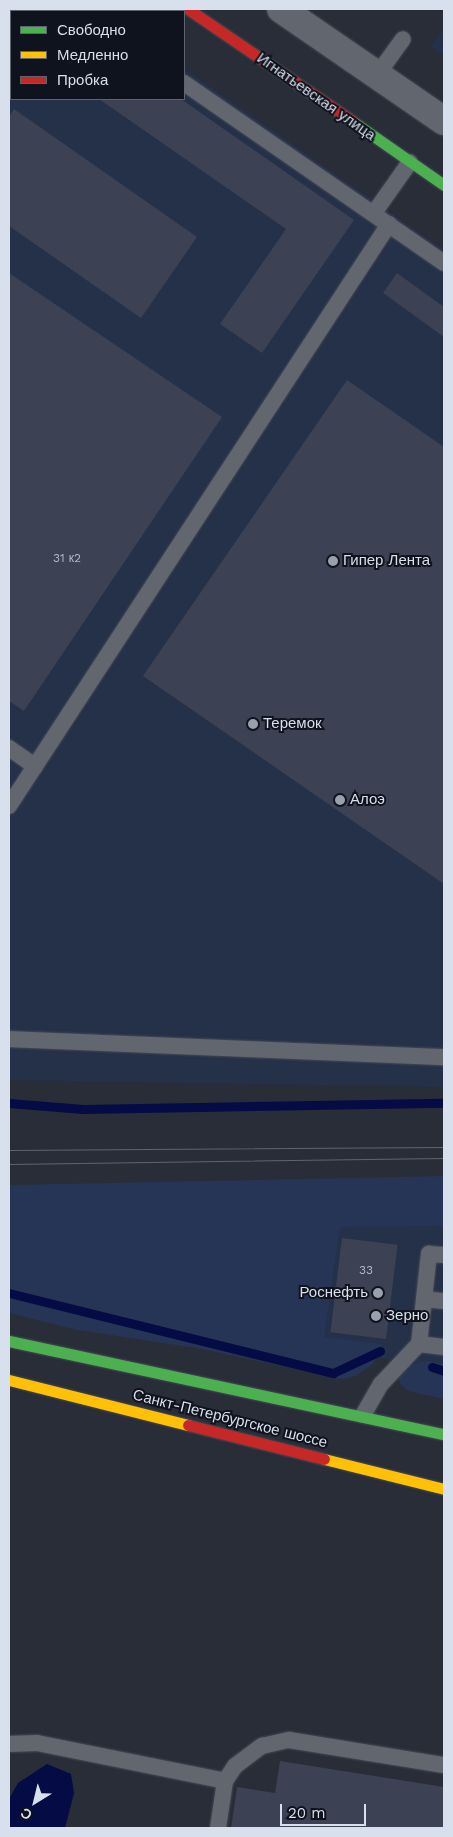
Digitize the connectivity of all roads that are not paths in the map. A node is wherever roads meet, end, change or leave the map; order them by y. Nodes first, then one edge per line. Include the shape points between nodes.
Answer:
1 (188, 9) edge
2 (281, 9) edge
3 (403, 39) dead end
4 (377, 75) junction
5 (185, 84) edge
6 (444, 121) edge
7 (410, 162) junction
8 (444, 185) edge
9 (374, 213) junction
10 (389, 224) junction
11 (444, 263) edge
12 (9, 748) edge
13 (35, 766) junction
14 (9, 806) edge
15 (9, 1039) edge
16 (444, 1057) edge
17 (444, 1255) edge
18 (424, 1299) junction
19 (444, 1301) edge
20 (9, 1341) edge
21 (419, 1344) junction
22 (444, 1347) edge
23 (9, 1380) edge
24 (362, 1415) junction
25 (444, 1434) edge
26 (444, 1488) edge
27 (9, 1744) edge
28 (444, 1765) edge
29 (225, 1781) junction
30 (218, 1828) edge

1 - 7 main road, Игнатьевская улица
2 - 4 street
3 - 4 lane
4 - 6 street
5 - 9 lane
7 - 8 main road, Игнатьевская улица
7 - 9 lane
9 - 10 lane
10 - 11 lane
10 - 13 lane
12 - 13 lane
13 - 14 lane
15 - 16 lane
17 - 18 lane via 429,1254
18 - 19 lane
18 - 21 lane
20 - 24 main road, Санкт-Петербургское шоссе
21 - 22 lane
21 - 24 lane via 381,1384
23 - 26 main road, Санкт-Петербургское шоссе
24 - 25 main road, Санкт-Петербургское шоссе
27 - 29 lane via 37,1743
28 - 29 lane via 289,1740 262,1746 235,1766
29 - 30 lane

